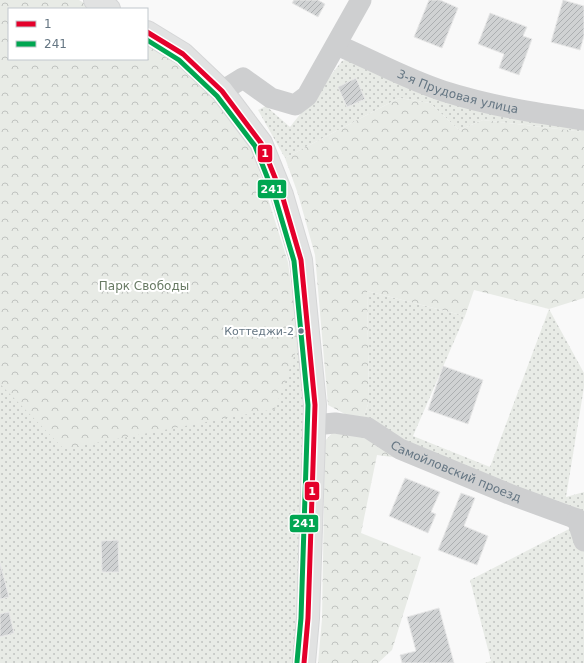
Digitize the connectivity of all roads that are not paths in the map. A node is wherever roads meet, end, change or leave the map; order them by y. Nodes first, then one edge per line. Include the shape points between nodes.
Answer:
1 (94, 0) edge
2 (361, 0) edge
3 (107, 8) edge
4 (148, 33) edge
5 (337, 44) junction
6 (222, 91) junction
7 (584, 120) edge
8 (314, 425) junction
9 (580, 515) edge
10 (584, 541) edge
11 (304, 663) edge

1 - 3 main road
2 - 5 street
4 - 6 main road via 182,54
5 - 6 street via 307,96 295,105 271,98 243,78
5 - 7 street, 3-я Прудовая улица via 397,73 443,91 519,111
6 - 8 main road via 261,143 282,195 301,260 315,406
8 - 9 street, Самойловский проезд via 336,423 368,428 400,449 509,494
8 - 11 main road via 308,618
9 - 10 street, Самойловский проезд

